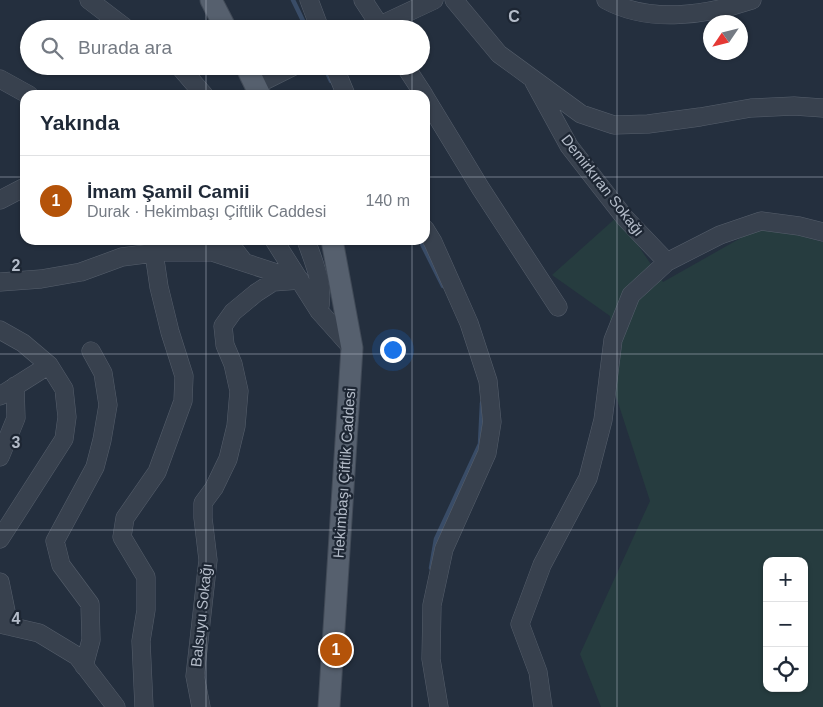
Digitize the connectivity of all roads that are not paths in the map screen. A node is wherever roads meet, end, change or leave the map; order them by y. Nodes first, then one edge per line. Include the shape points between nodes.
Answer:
1 (89, 0) edge
2 (211, 0) edge
3 (309, 0) edge
4 (363, 0) edge
5 (434, 0) edge
6 (454, 0) edge
7 (606, 0) edge
8 (752, 0) edge
9 (115, 20) edge
10 (221, 20) edge
11 (317, 20) edge
12 (374, 20) edge
13 (394, 20) edge
14 (187, 75) edge
15 (250, 75) edge
16 (280, 75) edge
17 (338, 75) edge
18 (411, 75) edge
19 (532, 77) junction
20 (0, 79) edge
21 (20, 90) edge
22 (200, 90) edge
23 (258, 90) edge
24 (344, 90) edge
25 (420, 90) edge
26 (430, 106) edge
27 (823, 108) edge
28 (20, 190) edge
29 (0, 200) edge
30 (823, 232) edge
31 (430, 236) edge
32 (231, 245) edge
33 (277, 245) edge
34 (308, 245) edge
35 (333, 245) edge
36 (154, 253) junction
37 (244, 262) junction
38 (666, 262) junction
39 (300, 280) junction
40 (0, 282) edge
41 (558, 307) dead end
42 (319, 310) junction
43 (0, 330) edge
44 (352, 348) junction
45 (91, 351) dead end
46 (48, 365) junction
47 (7, 391) edge
48 (0, 457) edge
49 (0, 538) edge
50 (0, 582) edge
51 (4, 625) edge
52 (84, 666) junction
53 (116, 707) edge
54 (144, 707) edge
55 (201, 707) edge
56 (329, 707) edge
57 (439, 707) edge
58 (543, 707) edge

1 - 9 street
2 - 10 main road
3 - 11 street
4 - 12 street
5 - 13 street
6 - 19 street via 499,54
7 - 8 street via 648,14 700,13
14 - 22 street
15 - 23 main road
16 - 23 street
17 - 24 street
18 - 25 street
19 - 27 street via 581,114 614,125 648,124 751,108
19 - 38 street, Demirkıran Sokağı via 569,146 625,218
20 - 21 street
26 - 41 street
28 - 29 street
30 - 38 street via 762,221 720,235
31 - 57 street via 469,322 488,381 492,422 487,453 444,549 432,605 430,659
32 - 37 street
33 - 39 street
34 - 42 street via 317,268 322,297
35 - 44 main road, Hekimbaşı Çiftlik Caddesi
36 - 37 street via 212,252
36 - 40 street via 122,257 81,272
36 - 54 street via 170,332 184,376 182,401 158,472 125,518 122,537 146,577 146,610 141,641
37 - 39 street
38 - 58 street via 631,295 613,340 603,420 588,478 542,565 520,624 538,672
39 - 42 street
39 - 55 street, Balsuyu Sokağı via 272,282 233,312 223,326 225,345 239,391 236,426 228,459 204,503 208,560 195,676
42 - 44 street
43 - 46 street via 23,343
44 - 56 main road, Hekimbaşı Çiftlik Caddesi
45 - 52 street via 104,373 108,405 102,440 95,467 55,541 61,565 90,604 92,640
46 - 47 street
46 - 49 street via 64,389 68,417 64,439
47 - 48 street via 16,418
50 - 51 street
51 - 52 street via 39,633 77,656
52 - 53 street

